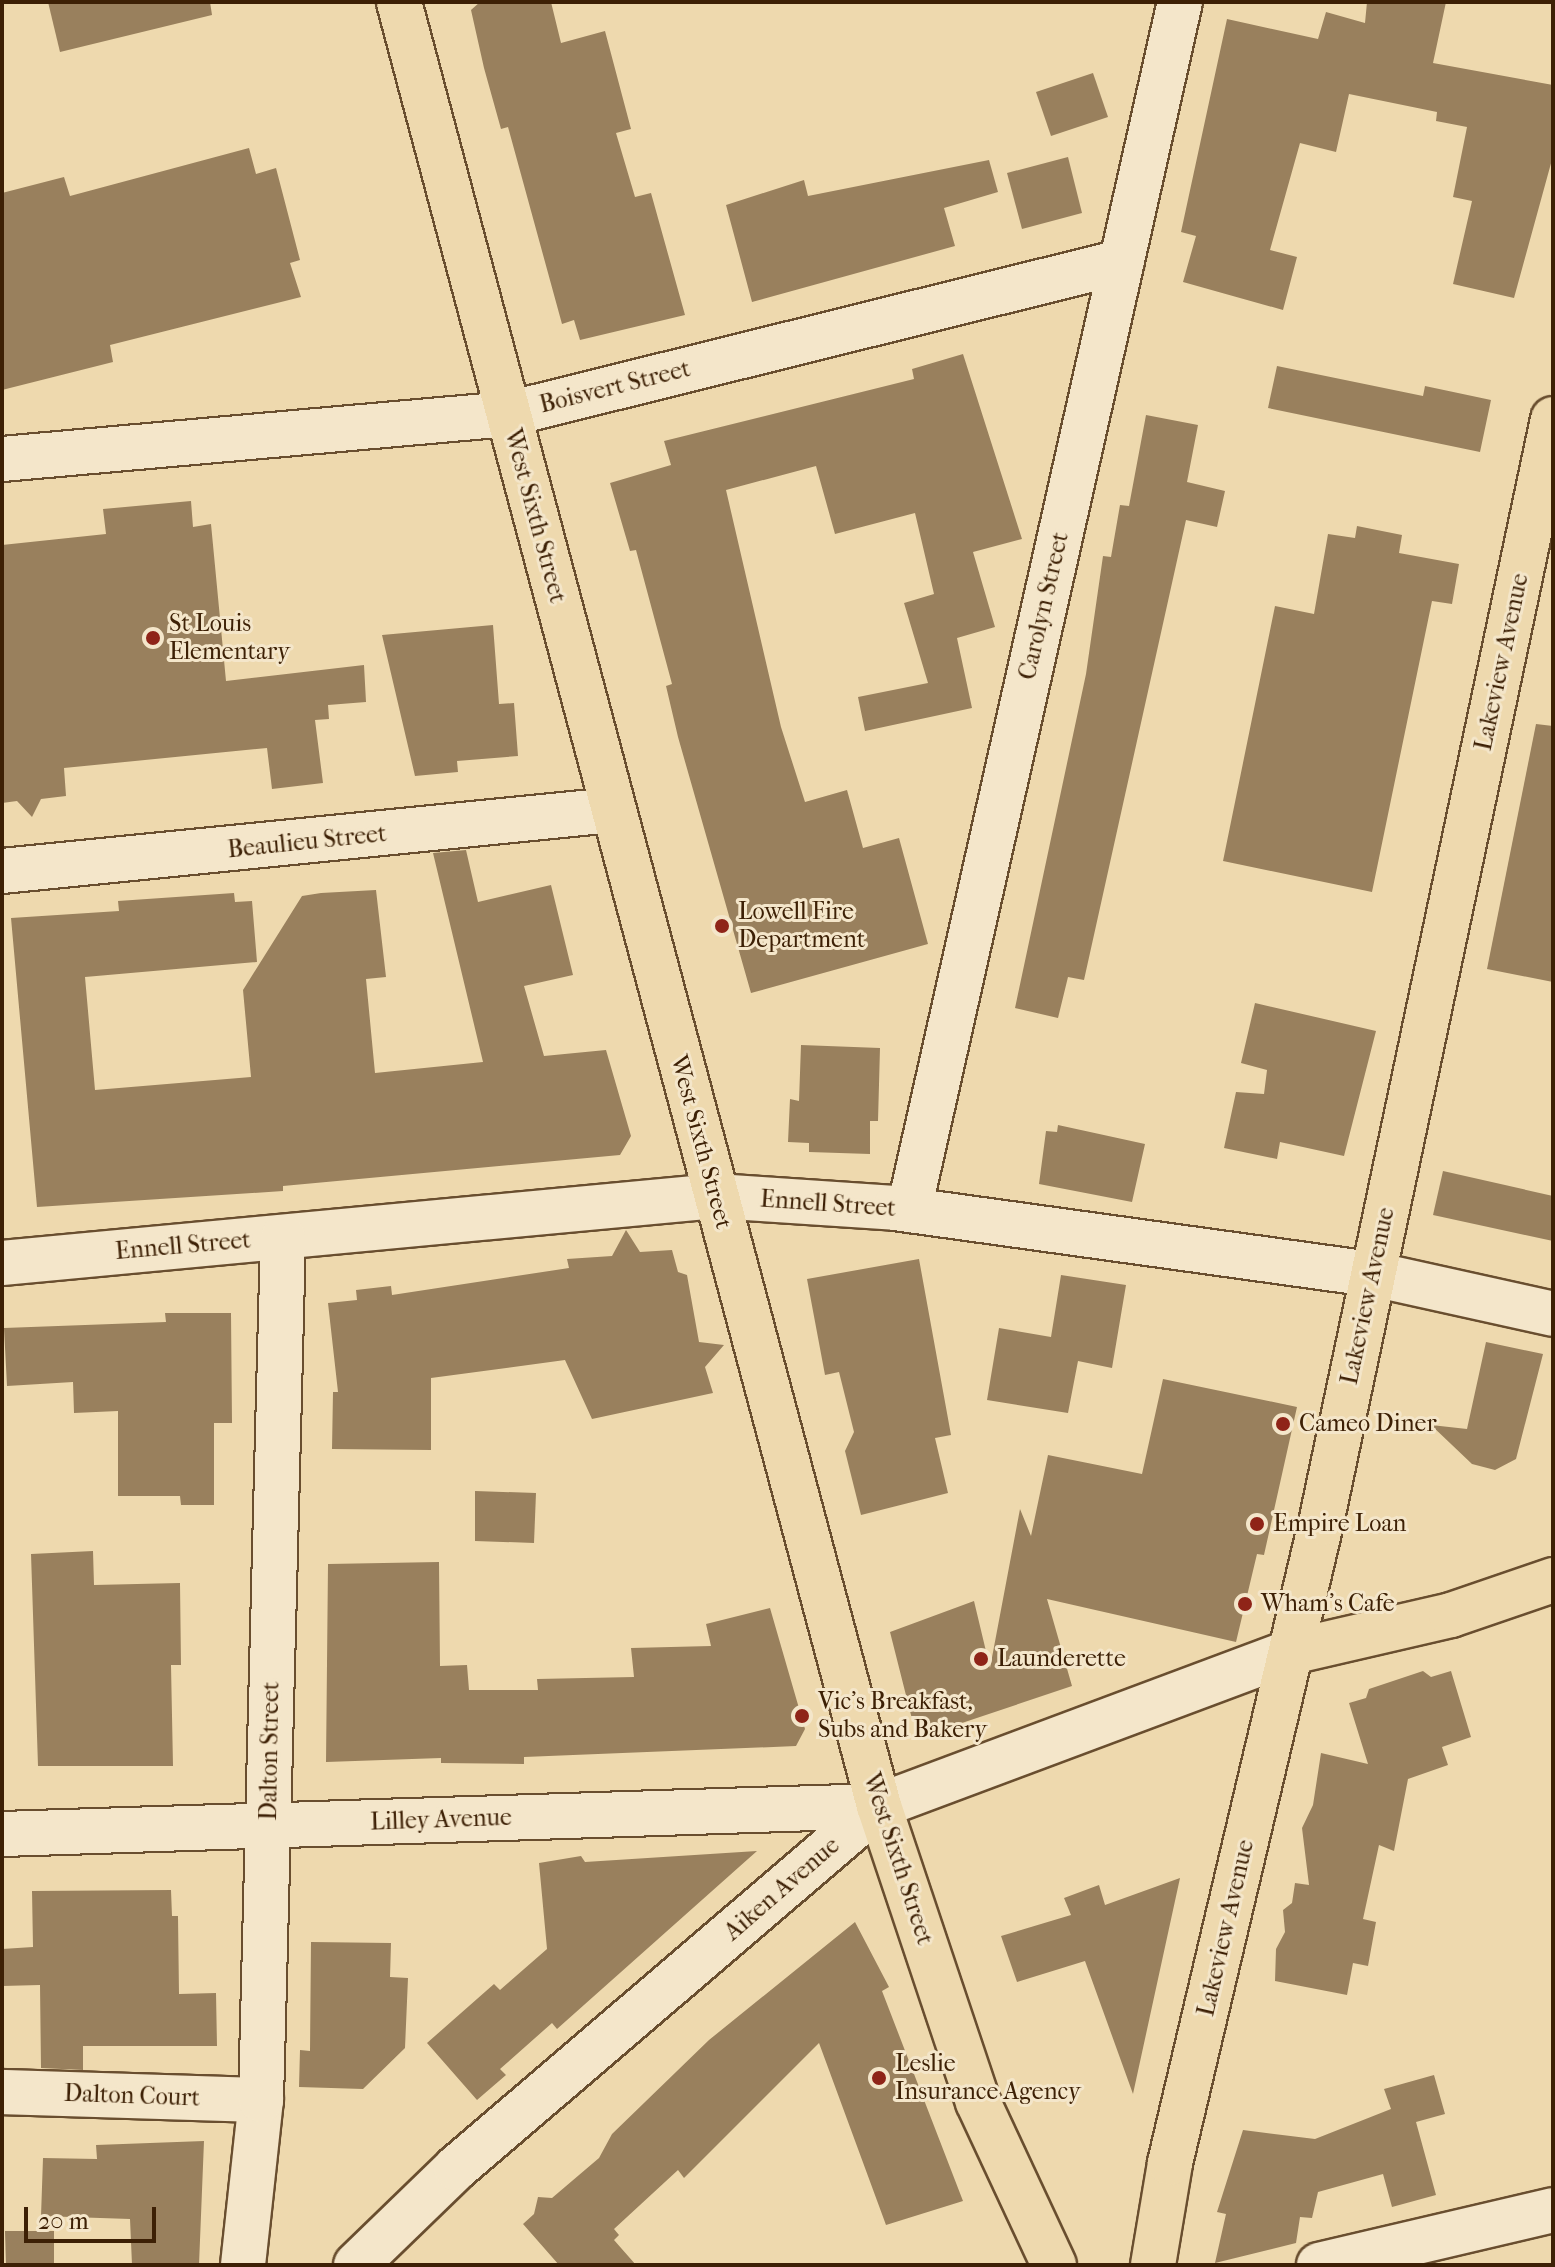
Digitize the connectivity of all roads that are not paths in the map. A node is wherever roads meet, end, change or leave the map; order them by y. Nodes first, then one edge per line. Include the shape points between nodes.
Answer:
1 (399, 2) edge
2 (1180, 2) edge
3 (1121, 262) junction
4 (508, 414) junction
5 (1553, 419) edge
6 (2, 459) edge
7 (612, 810) junction
8 (2, 871) edge
9 (716, 1196) junction
10 (909, 1210) junction
11 (283, 1237) junction
12 (2, 1263) edge
13 (1373, 1274) junction
14 (1553, 1314) edge
15 (1553, 1580) edge
16 (1291, 1652) junction
17 (879, 1806) junction
18 (268, 1826) junction
19 (2, 1834) edge
20 (2, 2092) edge
21 (261, 2100) junction
22 (1553, 2210) edge
23 (243, 2265) edge
24 (356, 2265) edge
25 (1054, 2265) edge
26 (1153, 2265) edge
27 (1319, 2265) edge

1 - 4 main road, West Sixth Street
2 - 3 street, Carolyn Street
3 - 4 street, Boisvert Street
3 - 10 street, Carolyn Street
4 - 6 street, Boisvert Street
4 - 7 main road, West Sixth Street
5 - 13 main road, Lakeview Avenue
7 - 8 street, Beaulieu Street
7 - 9 main road, West Sixth Street
9 - 10 street, Ennell Street
9 - 11 street, Ennell Street
9 - 17 main road, West Sixth Street
10 - 13 street, Ennell Street
11 - 12 street, Ennell Street
11 - 18 street, Dalton Street
13 - 14 street, Ennell Street
13 - 16 main road, Lakeview Avenue
15 - 16 main road via 1451,1615
16 - 17 street, Aiken Avenue
16 - 26 main road, Lakeview Avenue via 1170,2163
17 - 18 street, Lilley Avenue
17 - 24 street, Aiken Avenue via 456,2168
17 - 25 main road, West Sixth Street via 978,2102
18 - 19 street, Lilley Avenue
18 - 21 street, Dalton Street
20 - 21 street, Dalton Court
21 - 23 street, Dalton Street
22 - 27 street

